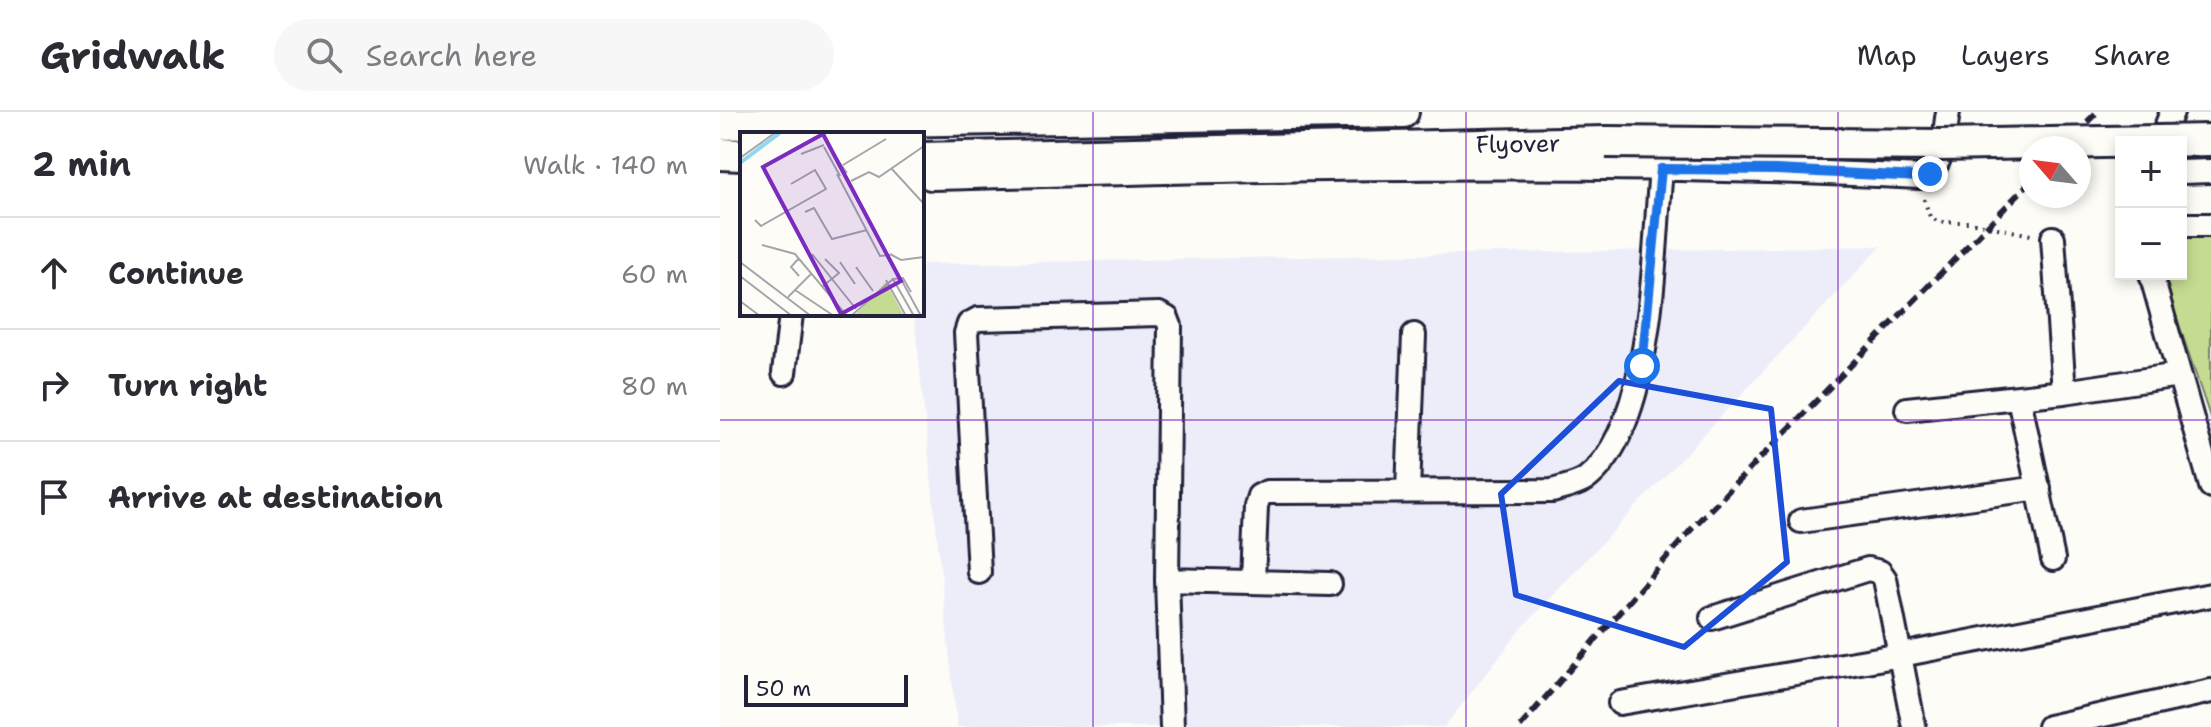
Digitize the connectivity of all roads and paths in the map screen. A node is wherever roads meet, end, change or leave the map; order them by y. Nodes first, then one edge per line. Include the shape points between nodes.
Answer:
1 (1403, 112) edge
2 (1948, 112) edge
3 (2172, 112) edge
4 (896, 116) edge
5 (720, 124) edge
6 (2162, 136) edge
7 (2211, 140) edge
8 (720, 154) edge
9 (740, 155) edge
10 (924, 158) edge
11 (1661, 169) junction
12 (2211, 171) edge
13 (2187, 172) edge
14 (924, 174) edge
15 (1920, 177) junction
16 (2187, 225) edge
17 (2211, 225) edge
18 (2053, 238) joint
19 (2153, 280) edge
20 (791, 316) edge
21 (1414, 335) dead end
22 (784, 373) dead end
23 (2179, 375) junction
24 (2064, 392) junction
25 (2019, 398) junction
26 (1907, 409) dead end
27 (2211, 486) edge
28 (2039, 488) junction
29 (1408, 491) junction
30 (1801, 521) dead end
31 (2053, 559) dead end
32 (979, 572) dead end
33 (1167, 580) junction
34 (1253, 581) junction
35 (1330, 584) dead end
36 (2211, 595) edge
37 (1712, 618) dead end
38 (1901, 655) junction
39 (2211, 691) edge
40 (1620, 703) dead end
41 (1172, 727) edge
42 (1914, 727) edge
43 (2049, 727) edge

1 - 4 main road
2 - 15 street via 1937,165
3 - 6 street
4 - 5 main road
7 - 10 main road, Flyover, bridge via 1941,145 1606,142
8 - 9 main road
11 - 14 street
11 - 15 street
11 - 29 street via 1642,366 1631,412 1612,451 1585,480 1552,491
12 - 13 street
15 - 18 path via 1925,208 1939,222 1969,222
16 - 17 street
18 - 24 street
19 - 23 street
20 - 22 street
21 - 29 street
23 - 24 street
23 - 27 street
24 - 25 street
25 - 26 street
25 - 28 street
28 - 30 street
28 - 31 street
29 - 34 street via 1259,496
32 - 33 street via 969,324 978,319 1159,314 1170,326
33 - 34 street
33 - 41 street
34 - 35 street
36 - 38 street
37 - 38 street via 1874,569 1885,579
38 - 40 street
38 - 42 street
39 - 43 street

